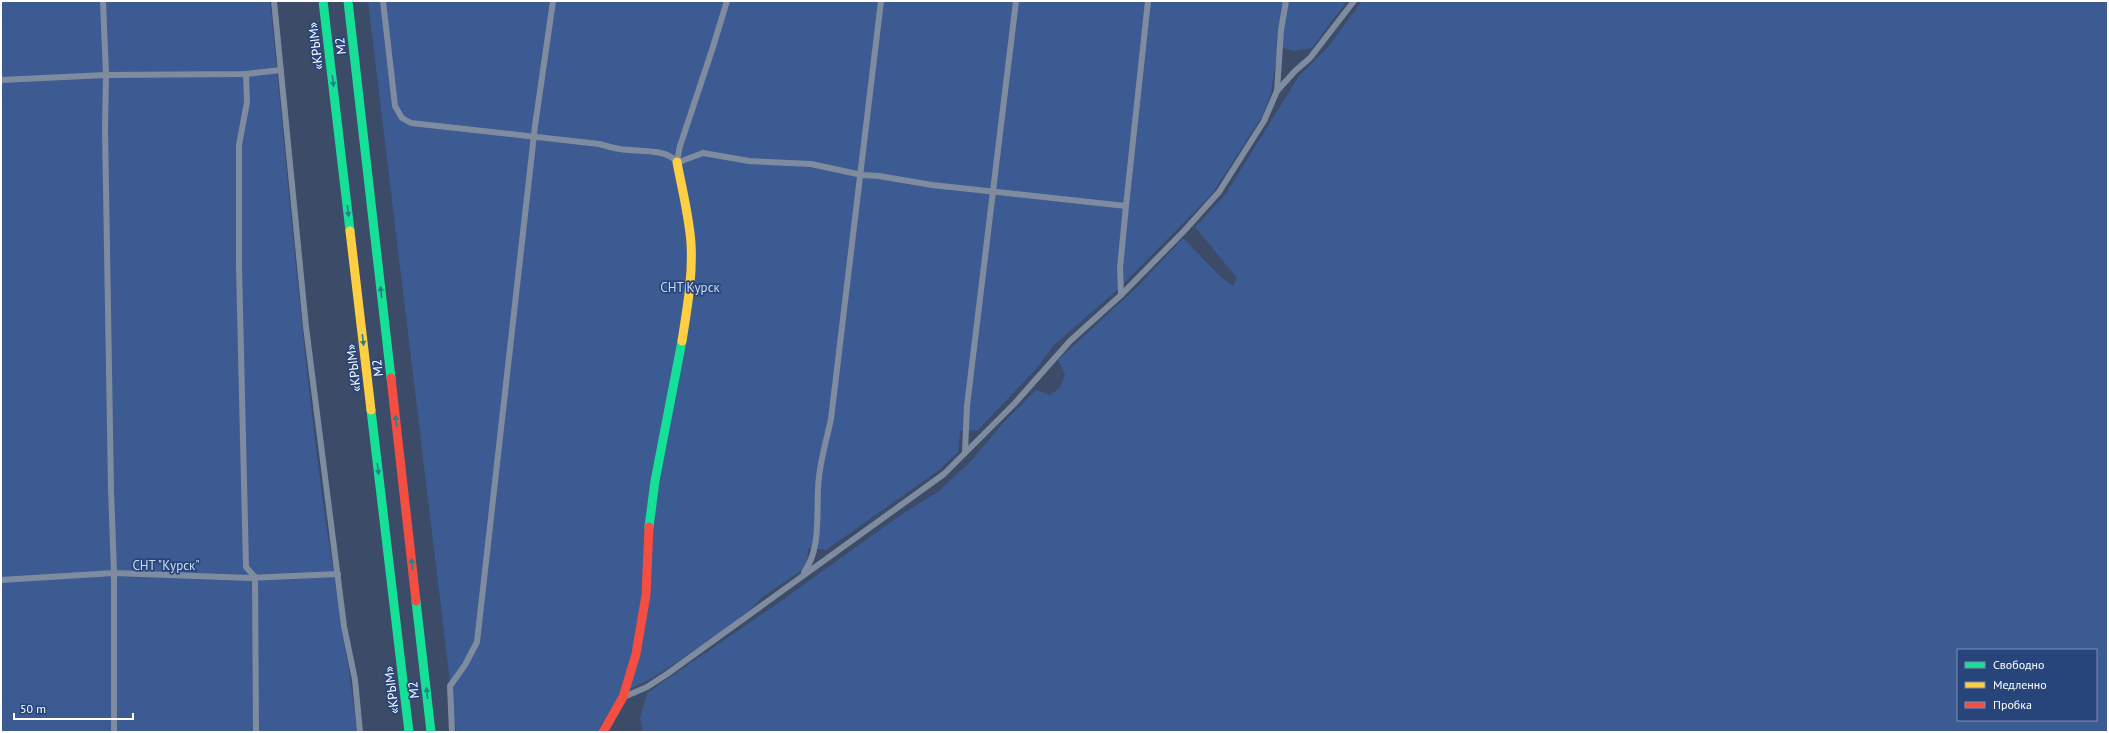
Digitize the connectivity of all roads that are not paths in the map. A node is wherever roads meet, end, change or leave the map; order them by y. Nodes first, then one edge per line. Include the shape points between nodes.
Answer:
1 (103, 1) edge
2 (274, 1) edge
3 (323, 1) edge
4 (348, 1) edge
5 (383, 1) edge
6 (553, 1) edge
7 (727, 1) edge
8 (882, 1) edge
9 (1016, 1) edge
10 (1148, 1) edge
11 (1286, 1) edge
12 (1354, 1) edge
13 (281, 70) junction
14 (246, 74) junction
15 (106, 75) junction
16 (1, 80) edge
17 (1277, 91) junction
18 (534, 137) junction
19 (677, 162) junction
20 (862, 175) junction
21 (993, 191) junction
22 (1126, 206) junction
23 (1121, 295) junction
24 (965, 452) junction
25 (114, 574) junction
26 (338, 574) junction
27 (255, 578) junction
28 (799, 578) junction
29 (1, 580) edge
30 (622, 698) junction
31 (114, 732) edge
32 (256, 732) edge
33 (360, 732) edge
34 (408, 732) edge
35 (431, 732) edge
36 (452, 732) edge
37 (603, 732) edge

1 - 15 lane
2 - 13 lane
3 -> 34 main road, «КРЫМ»
35 -> 4 main road, М2
5 - 18 lane via 395,106 402,118 411,123
6 - 18 lane
7 - 19 lane
8 - 20 lane via 878,15
9 - 21 lane
10 - 22 lane
11 - 17 lane via 1281,30
12 - 17 lane via 1310,58
13 - 14 lane
13 - 26 lane via 306,327
14 - 15 lane
14 - 27 lane via 247,102 239,145 240,267 246,567
15 - 16 lane
15 - 25 lane
17 - 23 lane via 1264,121 1219,192
18 - 19 lane via 657,153 672,157
18 - 36 lane via 476,642 450,686
19 - 20 lane via 702,153 749,161 811,164
19 - 30 main road via 689,223 689,293 678,368 655,481 647,543 644,603 636,654
20 - 21 lane
20 - 28 lane via 831,420 819,476 816,533 811,563
21 - 22 lane
21 - 24 lane via 967,406
22 - 23 lane via 1120,268
23 - 24 lane via 1070,342
24 - 28 lane via 944,474
25 - 27 lane
25 - 29 lane
25 - 31 lane
26 - 27 lane
26 - 33 lane
27 - 32 lane
28 - 30 lane via 667,674 647,687
30 - 37 main road

